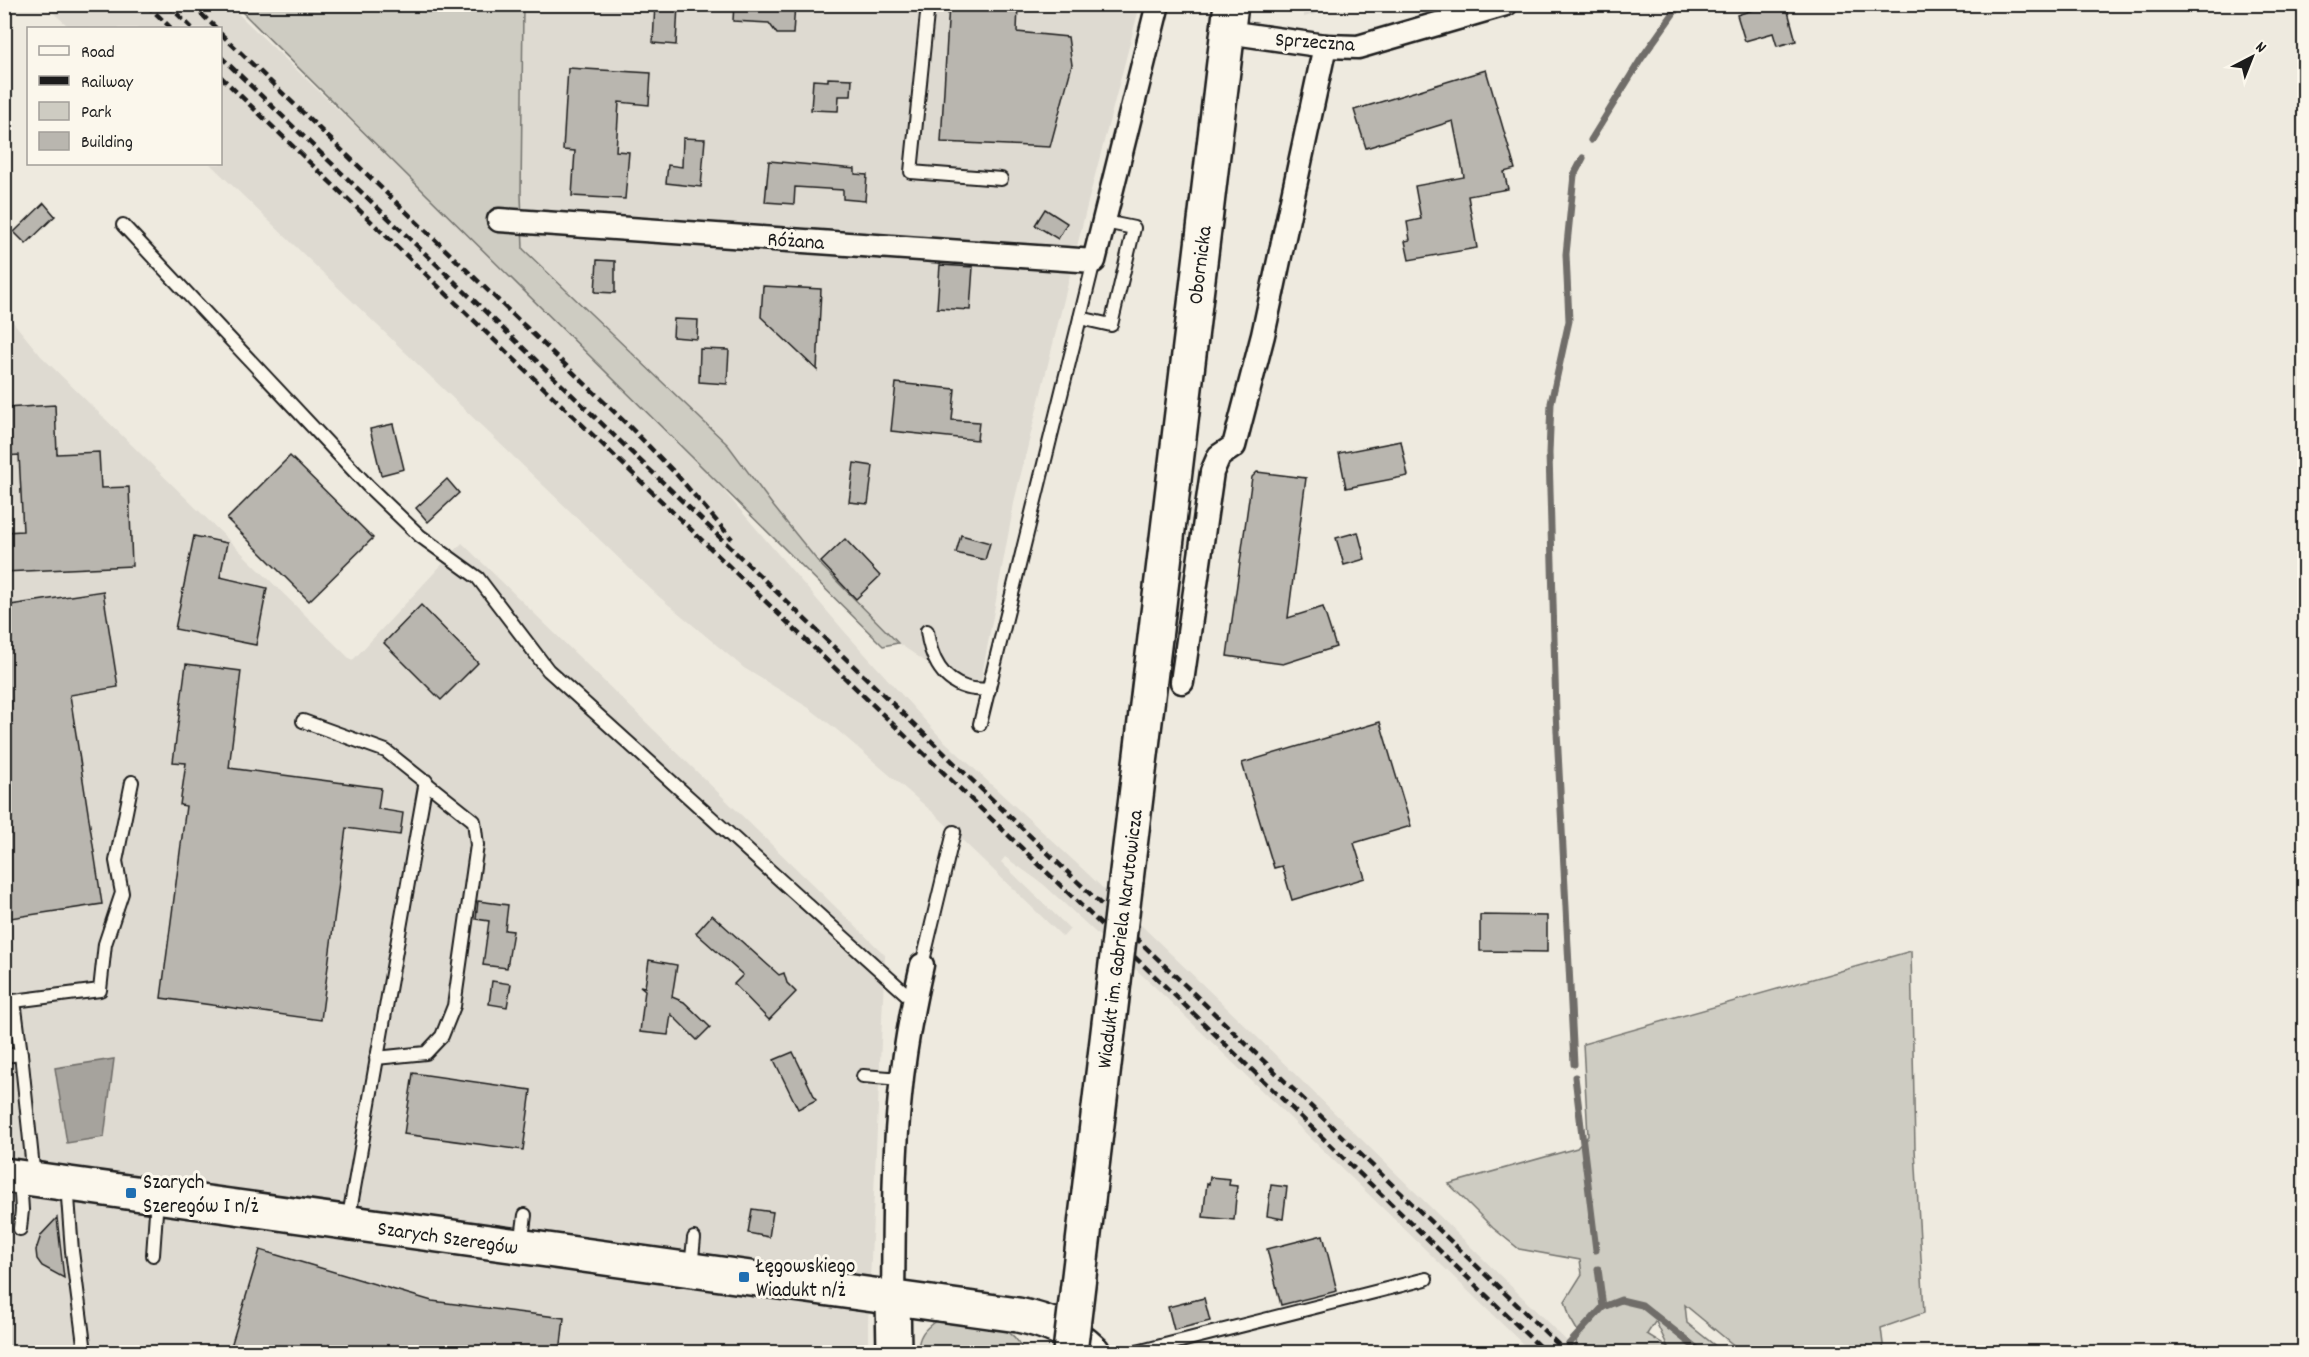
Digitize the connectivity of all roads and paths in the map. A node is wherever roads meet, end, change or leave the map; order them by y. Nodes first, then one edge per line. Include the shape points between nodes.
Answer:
1 (928, 4) edge
2 (1158, 4) edge
3 (1506, 4) edge
4 (1229, 18) edge
5 (1325, 46) junction
6 (1001, 178) dead end
7 (499, 220) dead end
8 (1105, 222) junction
9 (123, 225) dead end
10 (1094, 261) junction
11 (1080, 318) junction
12 (1168, 525) joint
13 (927, 631) dead end
14 (1182, 682) dead end
15 (989, 690) junction
16 (303, 721) dead end
17 (980, 724) dead end
18 (426, 781) junction
19 (132, 782) dead end
20 (954, 832) dead end
21 (922, 965) joint
22 (914, 1001) junction
23 (21, 1054) junction
24 (4, 1056) edge
25 (376, 1058) junction
26 (863, 1076) dead end
27 (902, 1079) junction
28 (20, 1177) edge
29 (67, 1184) junction
30 (158, 1197) junction
31 (525, 1215) dead end
32 (348, 1224) junction
33 (20, 1229) dead end
34 (694, 1238) dead end
35 (520, 1247) junction
36 (153, 1256) dead end
37 (690, 1270) junction
38 (1426, 1279) dead end
39 (893, 1298) junction
40 (85, 1353) edge
41 (894, 1353) edge
42 (1070, 1353) edge
43 (1093, 1353) edge
44 (1137, 1353) edge

1 - 6 lane via 911,172
2 - 8 street
3 - 5 street, Sprzeczna via 1358,47
4 - 5 street, Sprzeczna
4 - 12 main road, Obornicka
5 - 14 street via 1263,335 1234,446 1219,456 1212,472
7 - 10 street, Różana
8 - 10 street
8 - 11 lane via 1134,228 1111,325
9 - 22 lane via 368,486 420,536 478,578 548,670 811,915
10 - 11 lane
11 - 15 lane
12 - 42 main road, Wiadukt im. Gabriela Narutowicza, bridge
13 - 15 lane via 929,649 939,668 965,687
15 - 17 lane
16 - 18 lane via 386,751
18 - 25 lane
18 - 25 lane via 474,821 477,845 454,1006 442,1036 426,1053
19 - 23 lane via 116,861 122,893 105,944 100,990 14,1001
20 - 21 lane
21 - 22 street
22 - 27 street
23 - 24 lane
23 - 28 lane
25 - 32 lane
26 - 27 lane
27 - 39 street
28 - 29 main road, Szarych Szeregów
28 - 33 lane
29 - 30 main road, Szarych Szeregów
29 - 40 lane
30 - 32 main road, Szarych Szeregów
30 - 36 lane
31 - 35 lane
32 - 35 main road, Szarych Szeregów
34 - 37 lane
35 - 37 main road, Szarych Szeregów via 586,1260
37 - 39 main road, Szarych Szeregów
38 - 44 lane
39 - 41 main road
39 - 43 main road, Szarych Szeregów via 1043,1320 1082,1341

